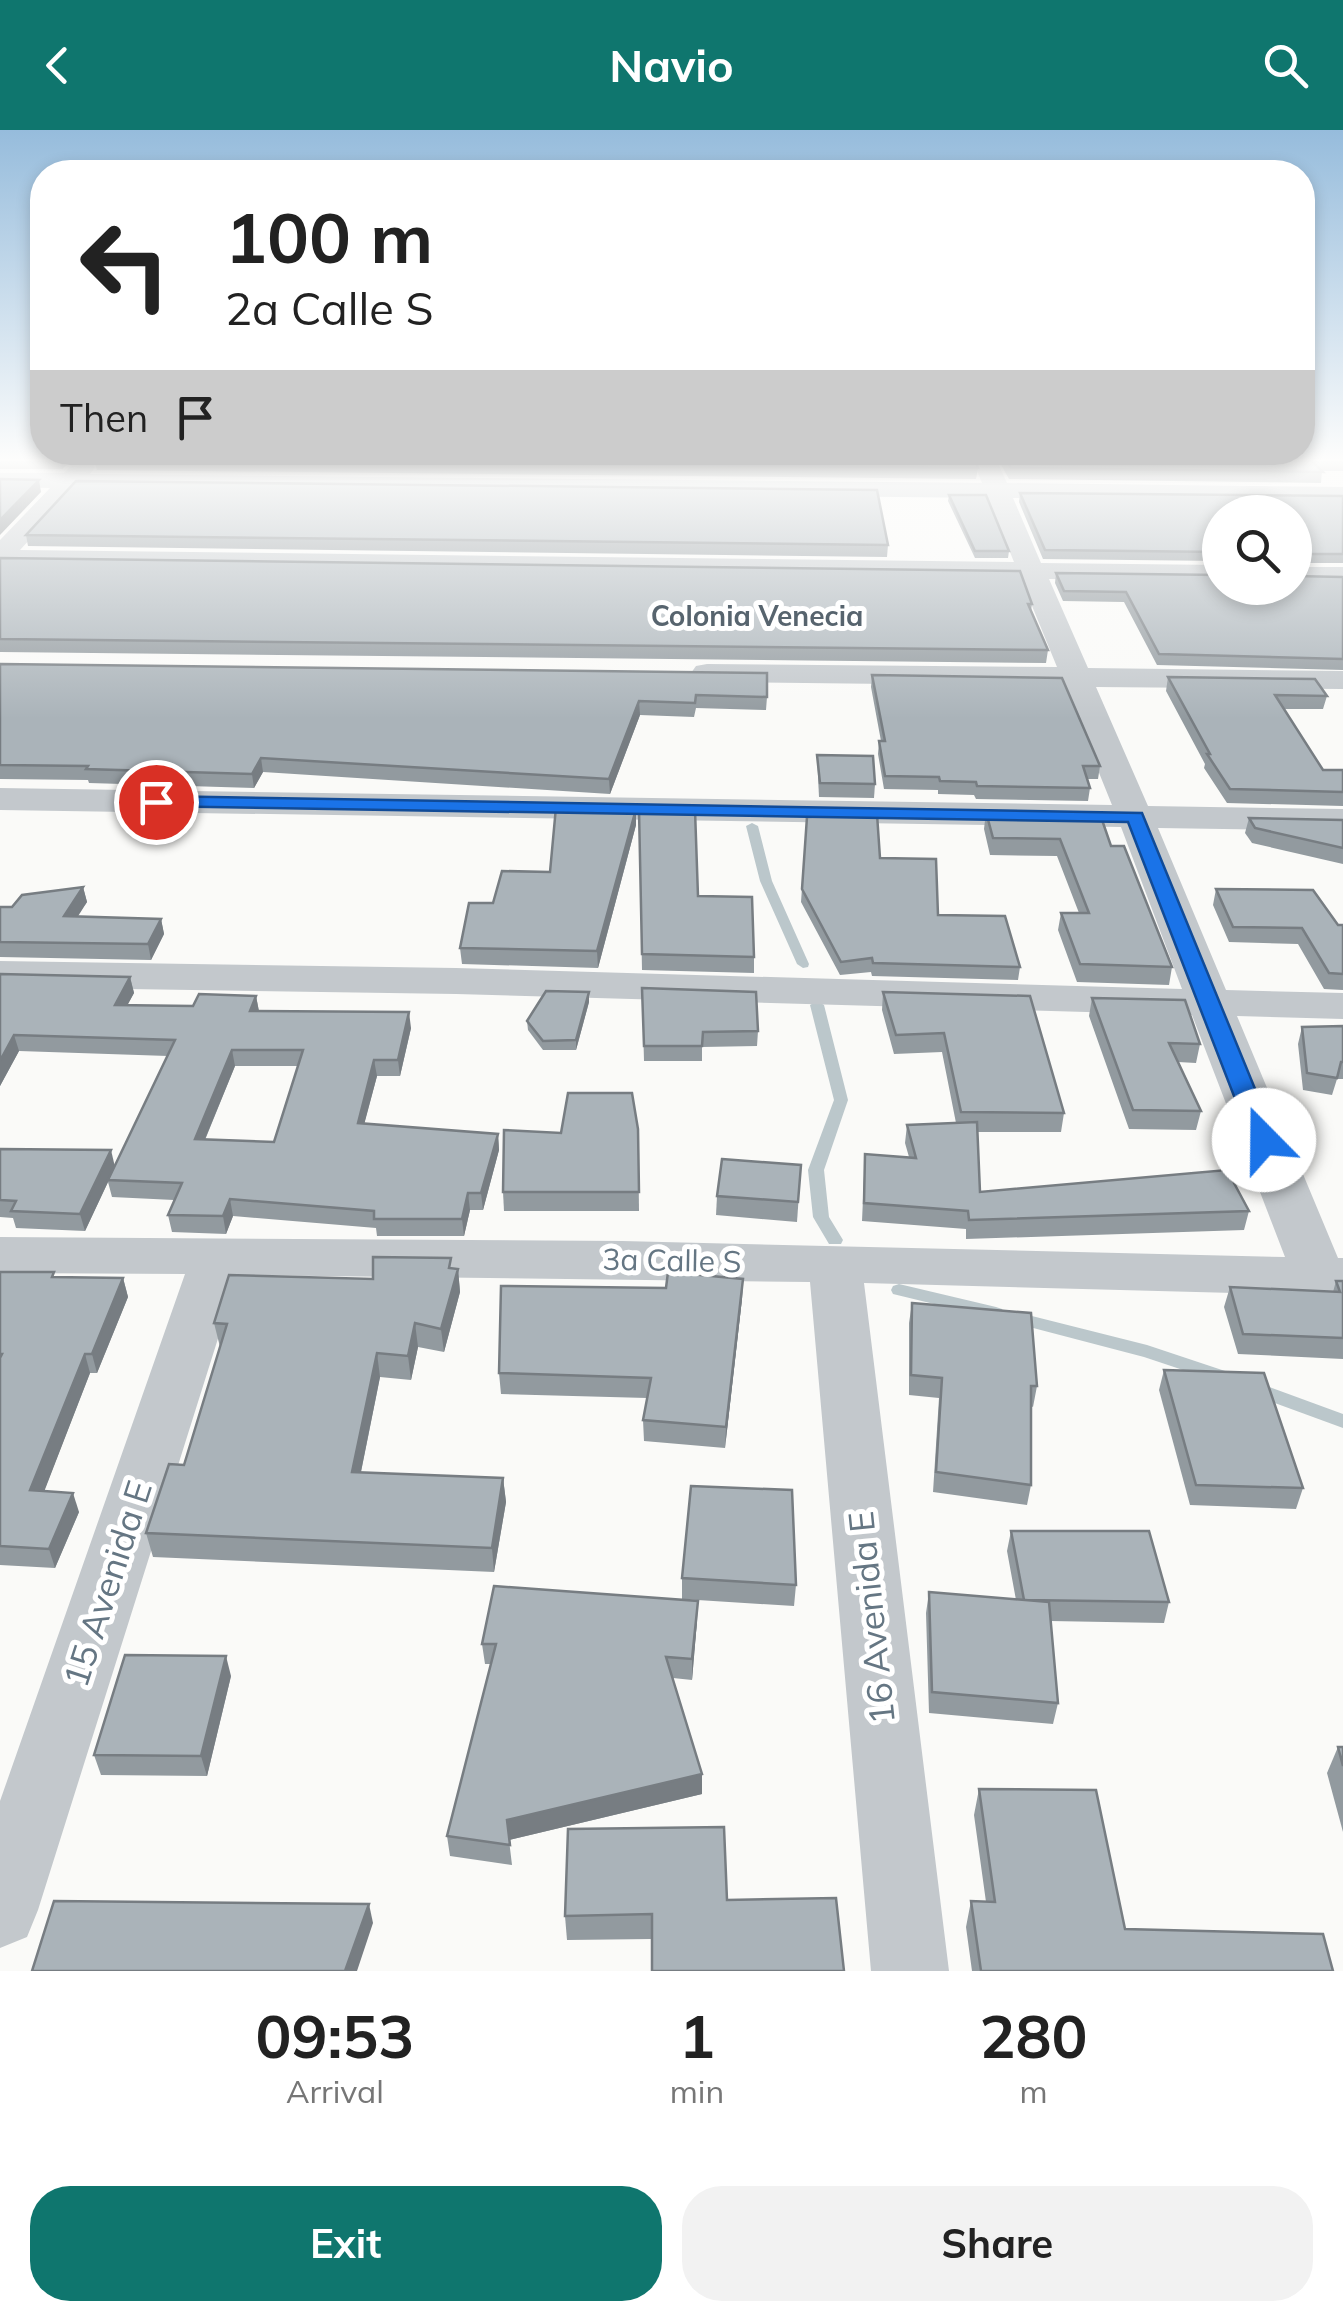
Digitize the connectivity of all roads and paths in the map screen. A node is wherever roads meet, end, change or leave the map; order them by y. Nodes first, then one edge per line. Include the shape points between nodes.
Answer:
1 (1019, 547) edge
2 (0, 557) edge
3 (1029, 570) junction
4 (1202, 573) edge
5 (1312, 575) edge
6 (1343, 576) edge
7 (678, 672) edge
8 (1077, 677) junction
9 (1343, 680) edge
10 (0, 799) edge
11 (1135, 817) junction
12 (1343, 820) edge
13 (0, 974) edge
14 (1208, 1005) junction
15 (1343, 1006) edge
16 (0, 1255) edge
17 (216, 1259) junction
18 (835, 1266) junction
19 (1331, 1277) edge
20 (0, 1910) edge
21 (910, 1971) edge

1 - 3 street
2 - 3 street
3 - 4 street
3 - 8 street
5 - 6 street
7 - 8 street
8 - 9 street
8 - 11 street
10 - 11 street
11 - 12 street
11 - 14 street
13 - 14 street
14 - 15 street
14 - 19 street
16 - 17 street, 3a Calle S
17 - 18 street, 3a Calle S
17 - 20 street, 15 Avenida E
18 - 19 street, 3a Calle S
18 - 21 street, 16 Avenida E

